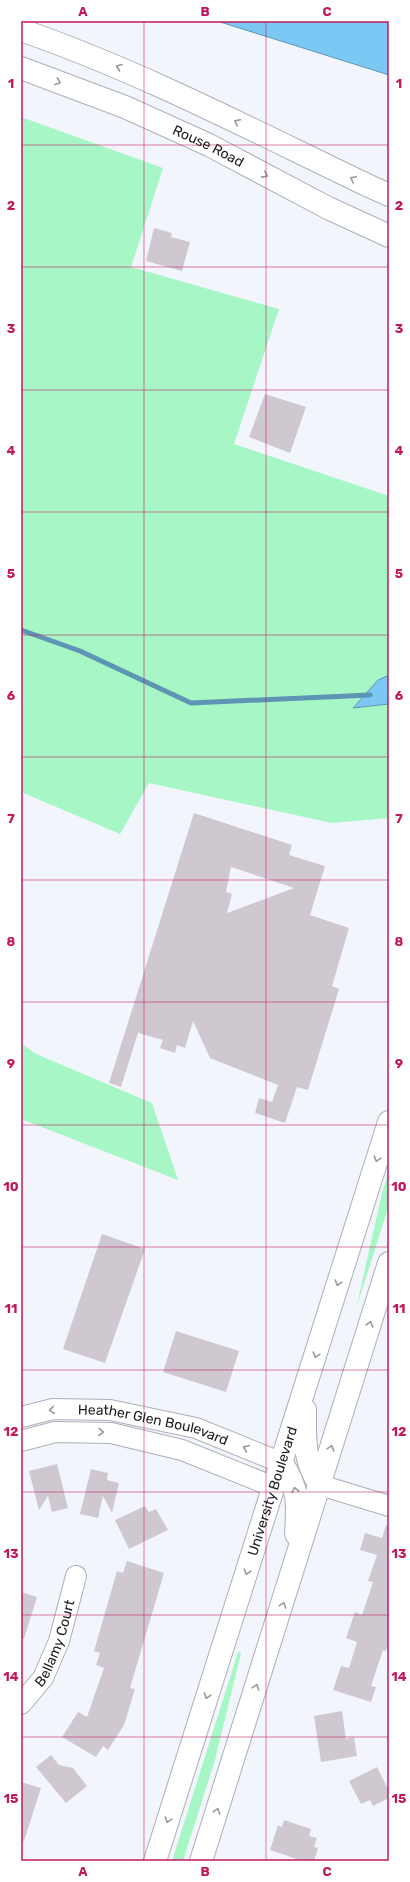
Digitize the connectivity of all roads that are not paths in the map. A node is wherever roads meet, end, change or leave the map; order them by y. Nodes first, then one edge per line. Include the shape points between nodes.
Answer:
1 (21, 30) edge
2 (21, 68) edge
3 (389, 195) edge
4 (389, 236) edge
5 (389, 1122) edge
6 (389, 1263) edge
7 (305, 1389) junction
8 (21, 1417) edge
9 (21, 1441) edge
10 (282, 1463) junction
11 (320, 1485) junction
12 (274, 1488) junction
13 (389, 1506) edge
14 (294, 1571) junction
15 (76, 1576) dead end
16 (21, 1704) edge
17 (155, 1861) edge
18 (201, 1861) edge

3 -> 1 main road via 185,96
2 -> 4 main road, Rouse Road via 139,113
5 -> 7 main road, University Boulevard
11 -> 6 main road
7 - 10 main road, University Boulevard
7 - 11 main road via 306,1452 312,1474
10 -> 8 street, Heather Glen Boulevard via 196,1428 110,1410 53,1409
9 -> 12 street, Heather Glen Boulevard via 55,1432 111,1433 182,1450
10 - 12 main road, University Boulevard
14 -> 10 main road via 298,1504 293,1480
11 - 13 street
11 - 14 main road
12 -> 17 main road, University Boulevard
18 -> 14 main road
15 - 16 street, Bellamy Court via 59,1641 43,1678

